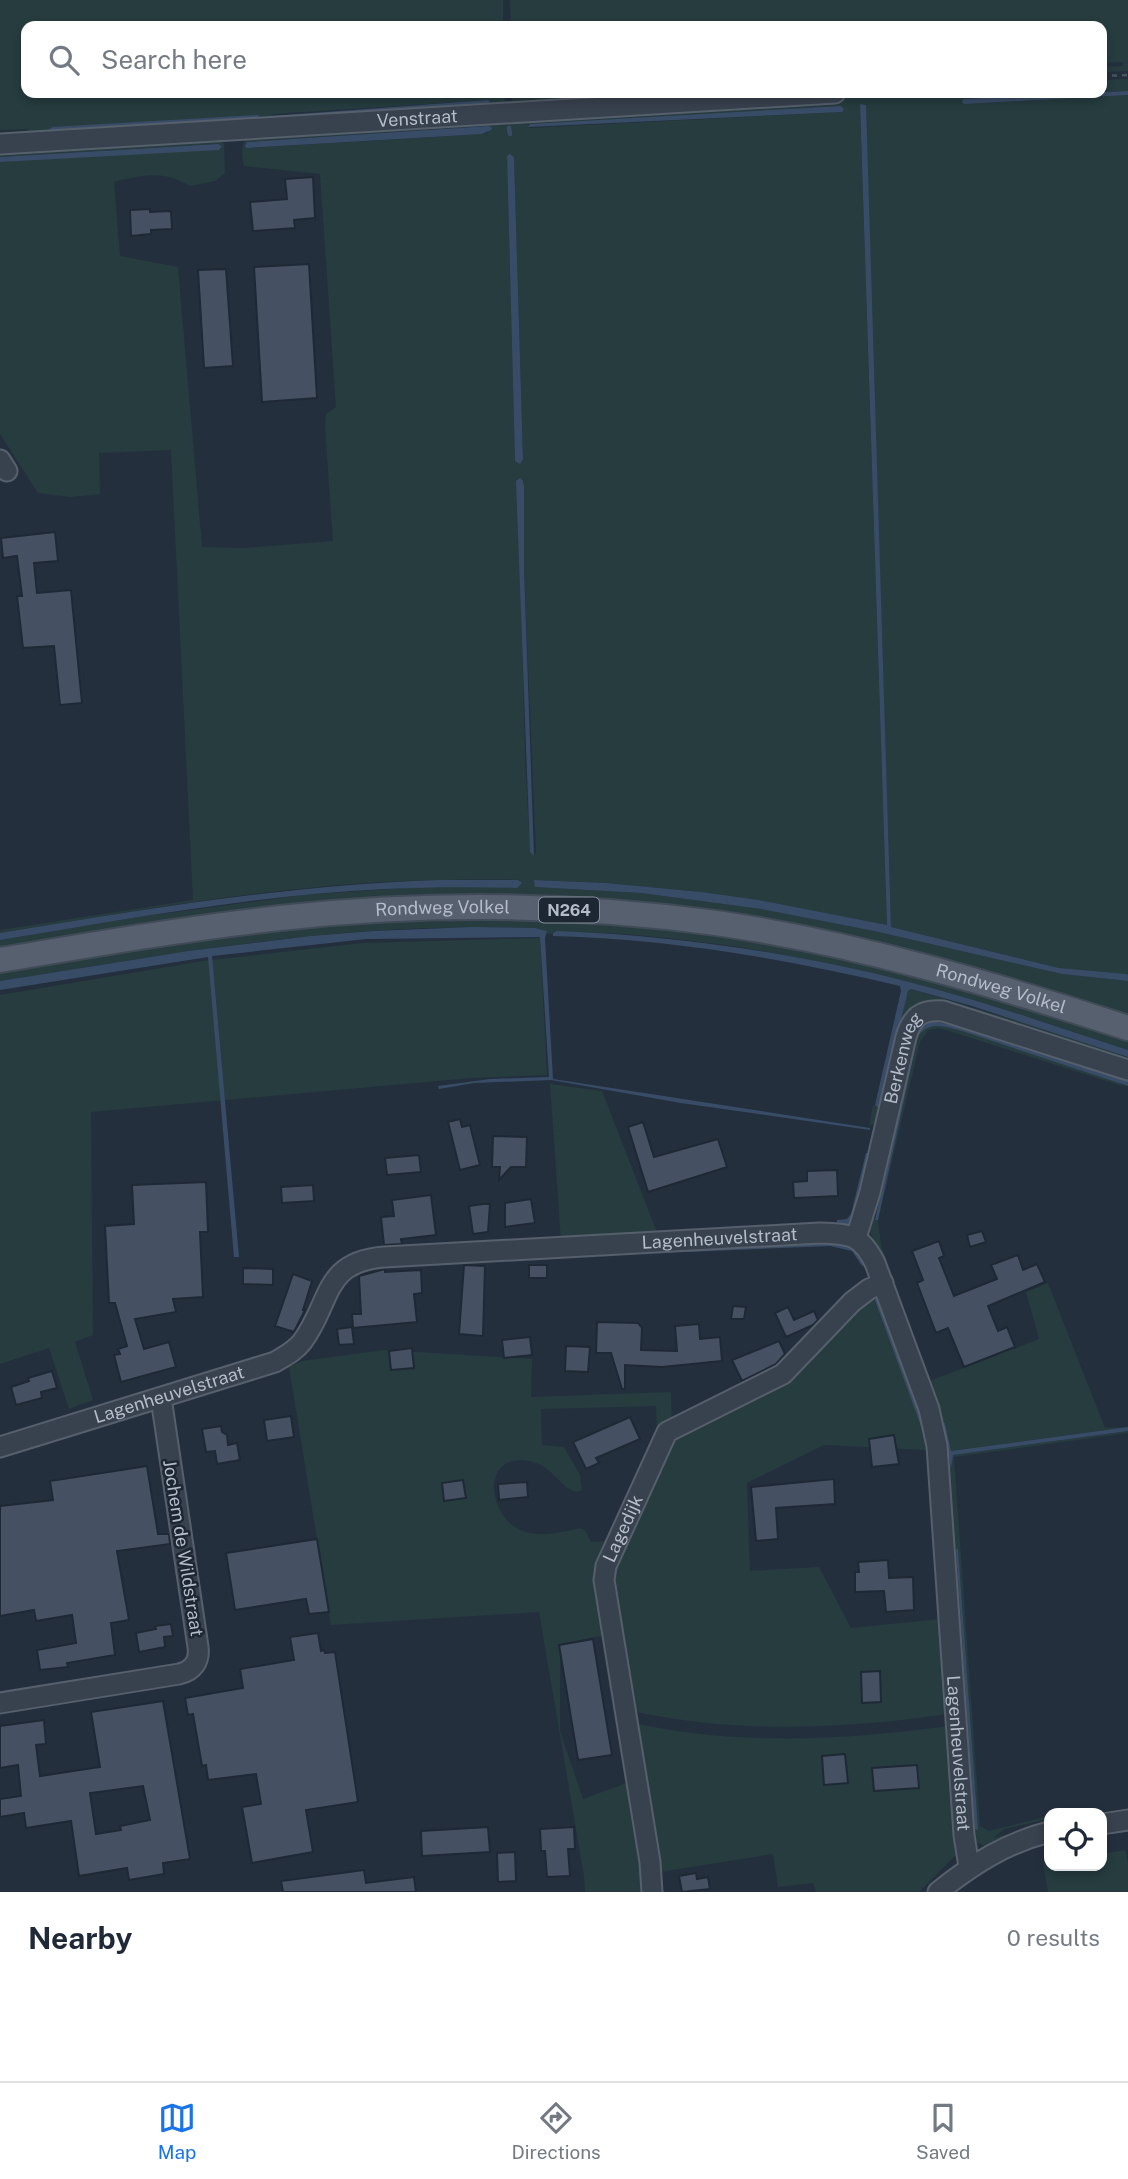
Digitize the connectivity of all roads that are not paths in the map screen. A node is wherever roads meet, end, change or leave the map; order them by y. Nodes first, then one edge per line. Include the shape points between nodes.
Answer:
1 (753, 98) edge
2 (0, 144) edge
3 (0, 960) edge
4 (1128, 1028) edge
5 (1128, 1070) edge
6 (856, 1238) junction
7 (883, 1283) junction
8 (161, 1398) junction
9 (0, 1447) edge
10 (0, 1703) edge
11 (1128, 1820) edge
12 (1107, 1823) edge
13 (1044, 1833) edge
14 (969, 1867) junction
15 (652, 1892) edge
16 (938, 1892) edge

1 - 2 street, Venstraat
3 - 4 main road, Rondweg Volkel / N264 via 302,916 491,908 608,912 764,931 880,955 1009,989
5 - 6 street, Berkenweg via 943,1010 917,1015 906,1037
6 - 7 street, Lagenheuvelstraat via 866,1245
6 - 8 street, Lagenheuvelstraat via 820,1233 370,1258 357,1261 337,1277 312,1326 289,1354
7 - 14 street, Lagenheuvelstraat via 929,1409 937,1446
7 - 15 street, Lagedijk via 852,1303 783,1374 667,1432 606,1566 604,1580
8 - 9 street, Lagenheuvelstraat
8 - 10 street, Jochem de Wildstraat via 199,1653 195,1665 179,1674
11 - 12 street
13 - 14 street via 1003,1847
14 - 16 street

